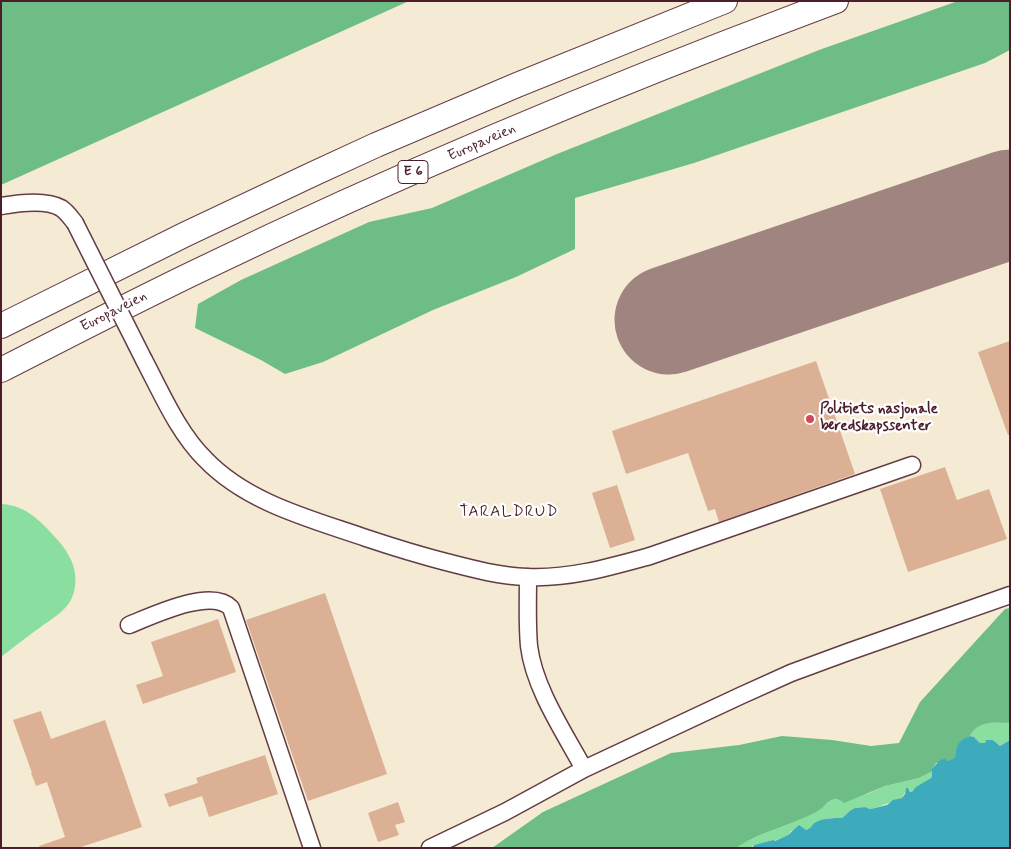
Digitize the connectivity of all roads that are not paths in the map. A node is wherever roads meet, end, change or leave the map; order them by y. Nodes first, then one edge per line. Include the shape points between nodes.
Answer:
1 (725, 1) edge
2 (836, 1) edge
3 (1, 206) edge
4 (1, 326) edge
5 (1, 370) edge
6 (912, 465) dead end
7 (528, 577) junction
8 (1010, 595) edge
9 (129, 625) dead end
10 (584, 768) junction
11 (312, 848) edge
12 (430, 848) edge

1 - 4 highway via 367,149
2 - 5 highway, Europaveien / E 6 via 560,109 391,182 203,268
3 - 7 street, bridge via 50,204 61,208 75,223 162,395 190,442 225,477 262,500 405,551 475,570
6 - 7 street via 613,567
7 - 10 street via 529,648 534,670 549,706
8 - 10 street via 791,673
9 - 11 street via 180,605 201,601 226,603 231,608
10 - 12 street via 505,812

